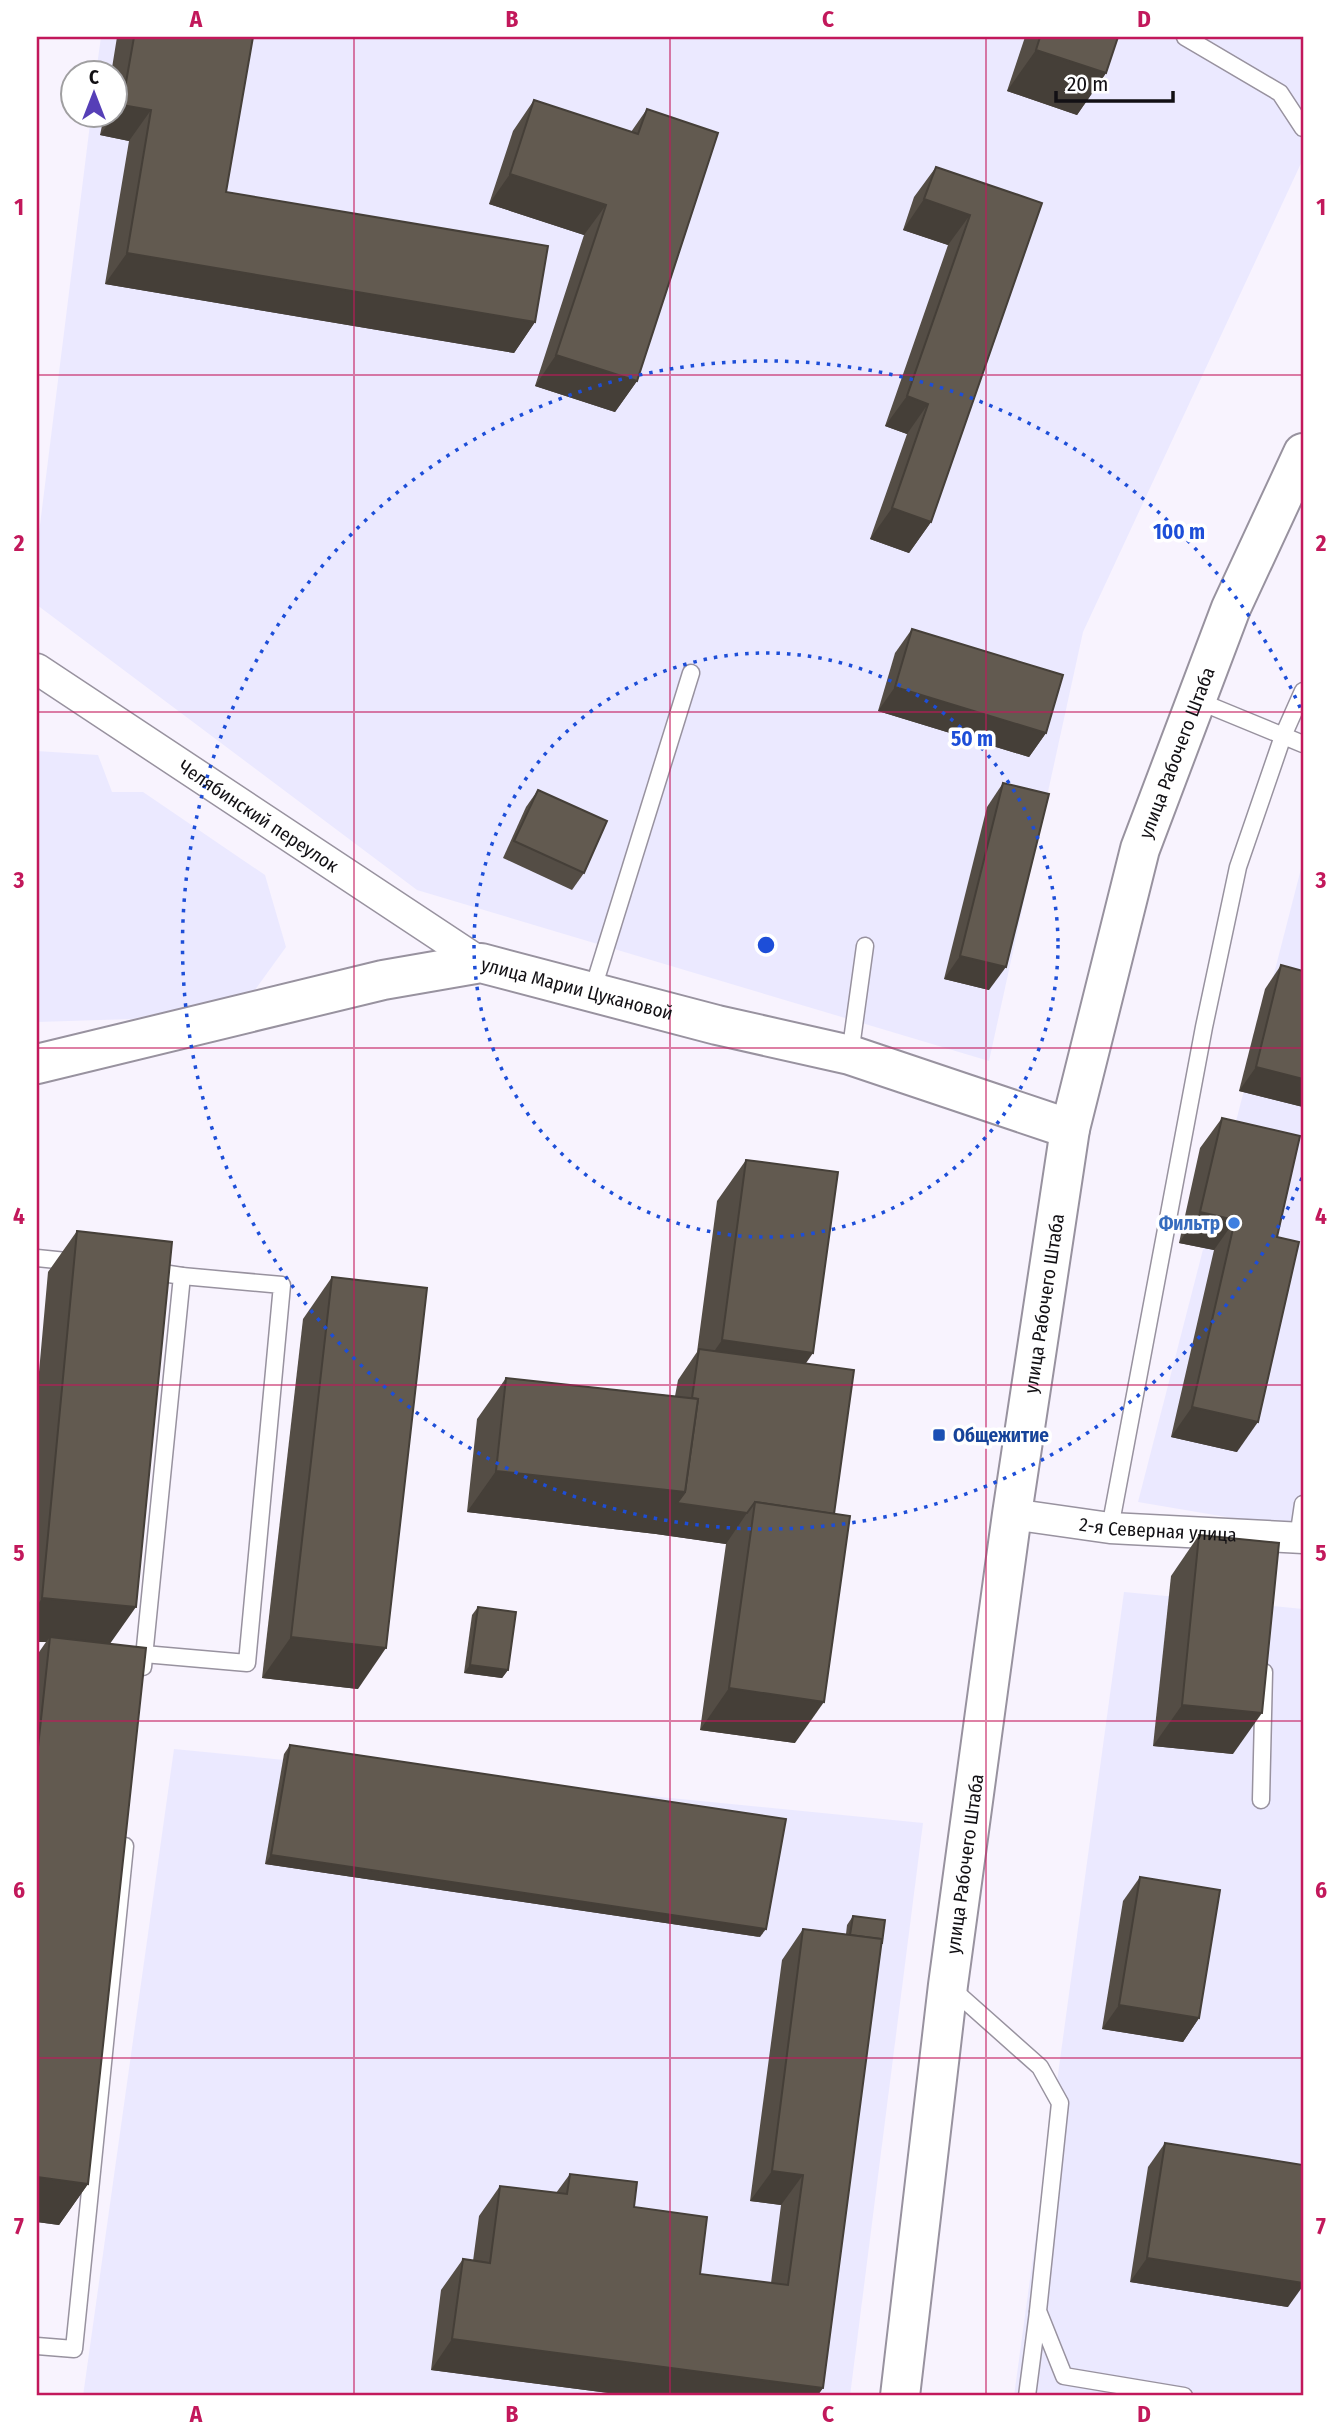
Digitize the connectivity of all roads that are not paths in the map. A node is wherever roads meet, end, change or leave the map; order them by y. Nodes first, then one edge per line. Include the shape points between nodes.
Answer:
1 (1185, 37) edge
2 (1303, 128) edge
3 (1303, 453) edge
4 (691, 673) dead end
5 (39, 674) edge
6 (1303, 691) edge
7 (1196, 700) junction
8 (1283, 736) junction
9 (1303, 744) edge
10 (865, 946) dead end
11 (481, 963) junction
12 (592, 992) junction
13 (850, 1055) junction
14 (37, 1064) edge
15 (1070, 1129) junction
16 (37, 1258) edge
17 (97, 1264) edge
18 (134, 1269) edge
19 (182, 1276) junction
20 (1303, 1504) edge
21 (1012, 1514) junction
22 (1110, 1528) junction
23 (1301, 1538) edge
24 (144, 1654) junction
25 (1264, 1661) edge
26 (141, 1682) edge
27 (1261, 1800) dead end
28 (126, 1835) edge
29 (948, 1985) junction
30 (1038, 2311) junction
31 (37, 2346) edge
32 (900, 2396) edge
33 (1027, 2396) edge
34 (1184, 2396) edge

1 - 2 lane via 1280,93
3 - 7 main road, улица Рабочего Штаба via 1231,608
4 - 12 lane
5 - 11 street, Челябинский переулок
6 - 8 lane
7 - 8 lane
7 - 15 main road, улица Рабочего Штаба via 1140,849
8 - 9 lane
8 - 22 lane via 1238,867
10 - 13 lane
11 - 12 main road, улица Марии Цукановой
11 - 14 main road, улица Марии Цукановой via 383,980
12 - 13 main road, улица Марии Цукановой
13 - 15 main road, улица Марии Цукановой
15 - 21 main road, улица Рабочего Штаба
16 - 17 lane
18 - 19 lane
19 - 24 lane
19 - 24 lane via 282,1285 247,1663
20 - 23 lane
21 - 22 street, 2-я Северная улица
21 - 29 main road, улица Рабочего Штаба
22 - 23 street, 2-я Северная улица via 1267,1543
24 - 26 lane
25 - 27 lane
28 - 31 lane via 74,2349
29 - 30 lane via 1040,2067 1060,2103
29 - 32 main road, улица Рабочего Штаба
30 - 33 lane
30 - 34 lane via 1064,2376

